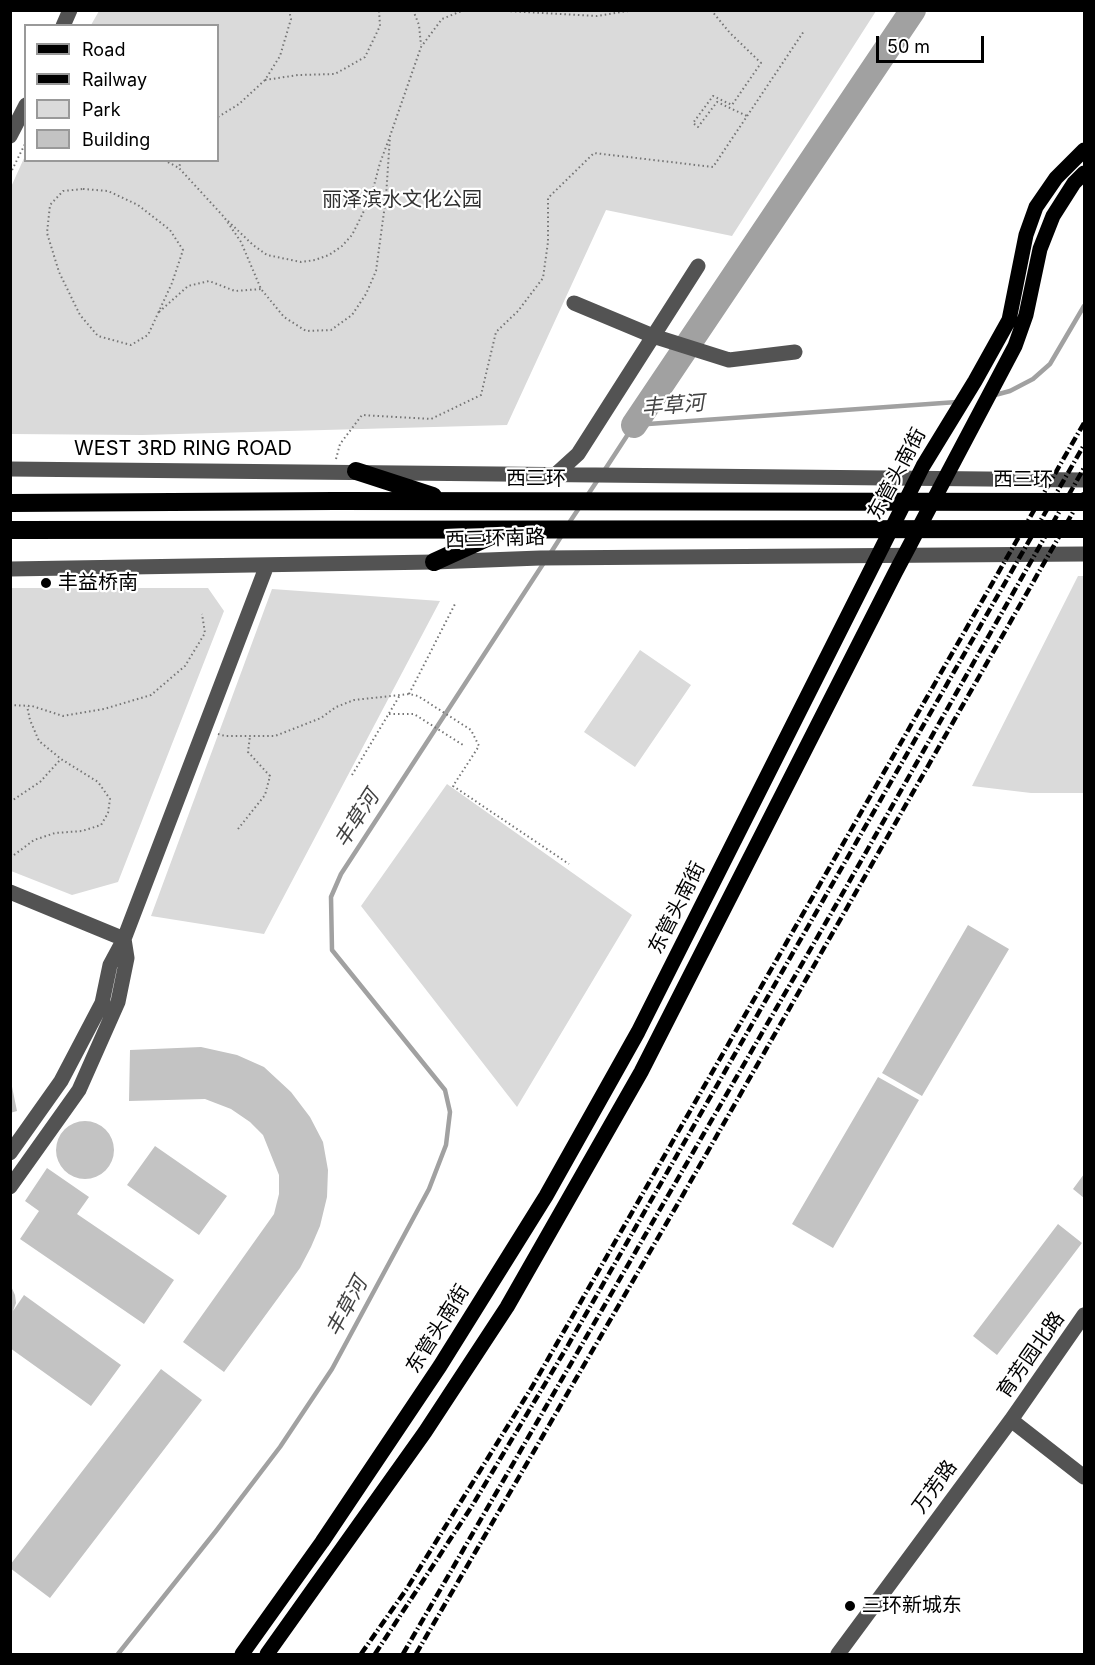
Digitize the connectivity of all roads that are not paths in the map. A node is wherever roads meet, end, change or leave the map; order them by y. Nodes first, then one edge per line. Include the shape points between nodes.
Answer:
1 (70, 10) edge
2 (64, 24) edge
3 (24, 109) edge
4 (10, 136) edge
5 (1084, 150) edge
6 (1084, 174) edge
7 (698, 266) dead end
8 (574, 303) dead end
9 (653, 336) junction
10 (795, 352) dead end
11 (10, 469) edge
12 (356, 471) junction
13 (556, 474) junction
14 (1084, 480) edge
15 (448, 501) junction
16 (1084, 502) edge
17 (10, 503) edge
18 (507, 529) junction
19 (1084, 529) edge
20 (10, 530) edge
21 (1084, 554) edge
22 (434, 562) junction
23 (267, 565) junction
24 (10, 569) edge
25 (10, 892) edge
26 (124, 939) junction
27 (10, 1153) edge
28 (10, 1187) edge
29 (1084, 1315) edge
30 (1011, 1419) junction
31 (1084, 1477) edge
32 (242, 1654) edge
33 (267, 1654) edge
34 (838, 1654) edge

1 - 2 street
3 - 4 street
5 - 32 main road, 东管头南街 via 1056,178 1036,207 1026,235 1009,320 923,466 638,1032 546,1196 440,1366
6 - 33 main road via 1053,216 1040,249 1015,346 641,1072 507,1307 419,1441
7 - 9 street
8 - 9 street
9 - 10 street via 729,360
9 - 13 street via 578,454
11 - 12 street, WEST 3RD RING ROAD
12 - 13 street
12 - 15 highway
13 - 14 street
15 - 16 highway, 西三环
15 - 17 highway, 西三环
18 - 19 highway
18 - 20 highway
18 - 22 highway
21 - 22 street, 西三环南路
22 - 23 street, 西三环南路
23 - 24 street, 西三环南路
23 - 26 street
25 - 26 street
26 - 27 street via 110,965 102,1003 61,1081
26 - 28 street via 127,958 118,1002 79,1090
29 - 30 street, 育芳园北路
30 - 31 street
30 - 34 street, 万芳路

